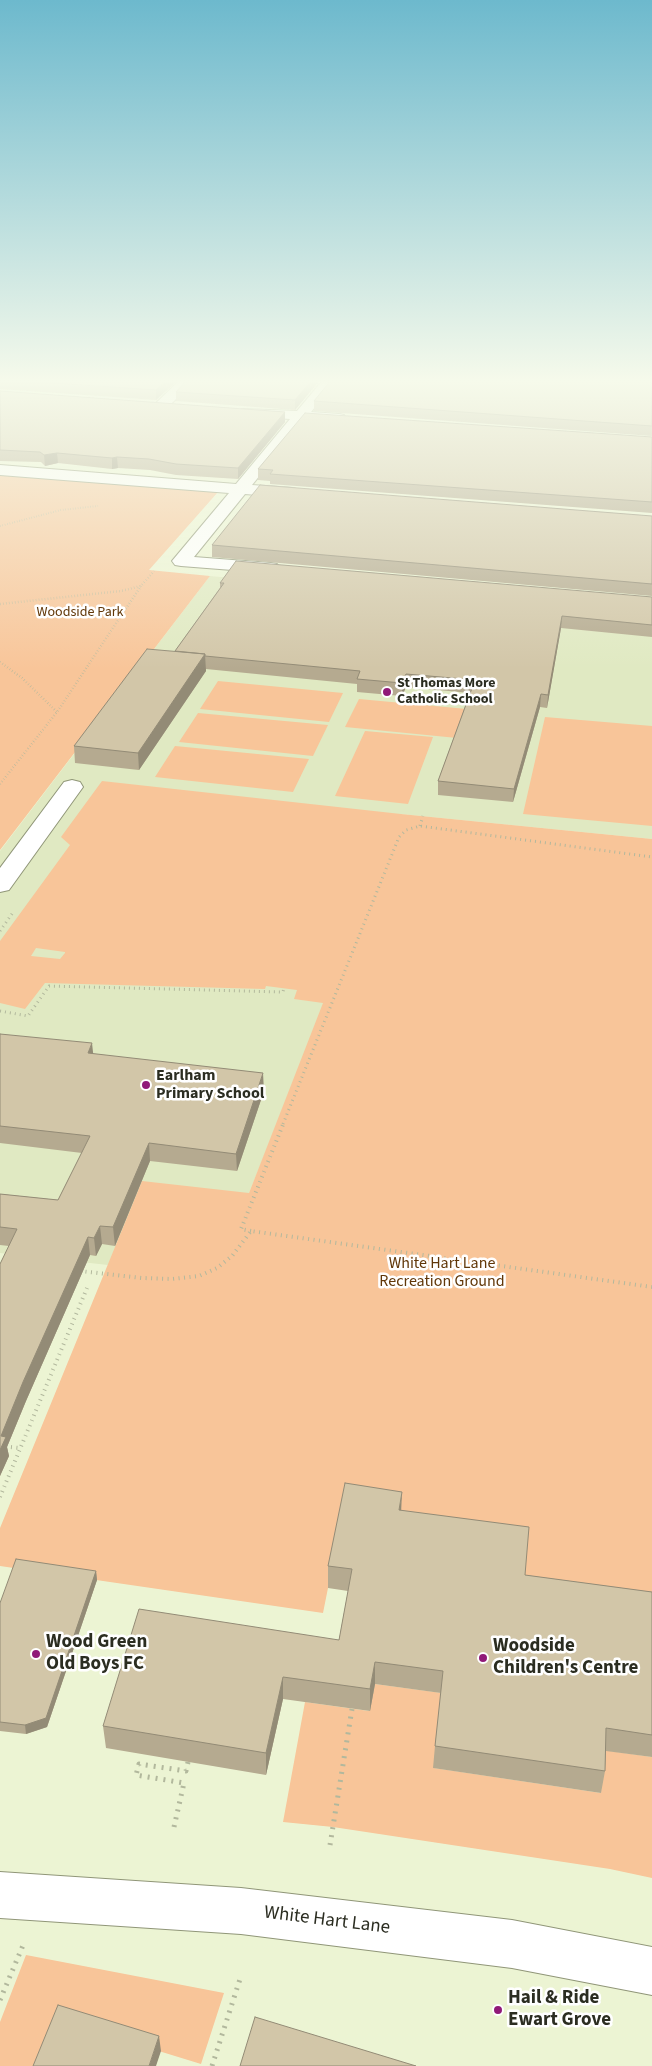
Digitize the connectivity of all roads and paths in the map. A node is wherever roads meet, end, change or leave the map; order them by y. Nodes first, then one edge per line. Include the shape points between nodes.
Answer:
1 (81, 476) edge
2 (251, 476) edge
3 (240, 489) junction
4 (308, 494) edge
5 (105, 506) dead end
6 (0, 526) edge
7 (181, 560) junction
8 (290, 570) edge
9 (141, 586) junction
10 (0, 604) edge
11 (0, 662) edge
12 (58, 712) junction
13 (0, 784) edge
14 (72, 787) dead end
15 (423, 816) dead end
16 (420, 826) junction
17 (652, 857) edge
18 (0, 885) edge
19 (284, 988) dead end
20 (0, 1011) edge
21 (251, 1231) junction
22 (77, 1271) edge
23 (652, 1287) edge
24 (87, 1288) dead end
25 (0, 1446) edge
26 (20, 1448) junction
27 (0, 1497) edge
28 (352, 1709) edge
29 (188, 1762) edge
30 (174, 1827) dead end
31 (330, 1845) dead end
32 (0, 1895) edge
33 (24, 1943) dead end
34 (652, 1971) edge
35 (241, 1976) dead end
36 (0, 2000) edge
37 (212, 2066) edge

1 - 3 street
2 - 3 street
3 - 4 street
3 - 7 street
5 - 6 path via 61,510
7 - 8 street
7 - 9 path via 154,571
9 - 10 path
9 - 12 path
11 - 12 path
12 - 13 path
14 - 18 street
15 - 16 path
16 - 17 path
16 - 21 path via 406,830 399,837 241,1229
19 - 20 path via 282,992 49,986 28,1016
21 - 22 path via 232,1256 199,1276 142,1278
21 - 23 path
24 - 26 path
25 - 26 path
26 - 27 path
28 - 31 path
29 - 30 path via 186,1771 139,1764 136,1775 184,1783
32 - 34 street, White Hart Lane via 241,1911 512,1944
33 - 36 path
35 - 37 path

